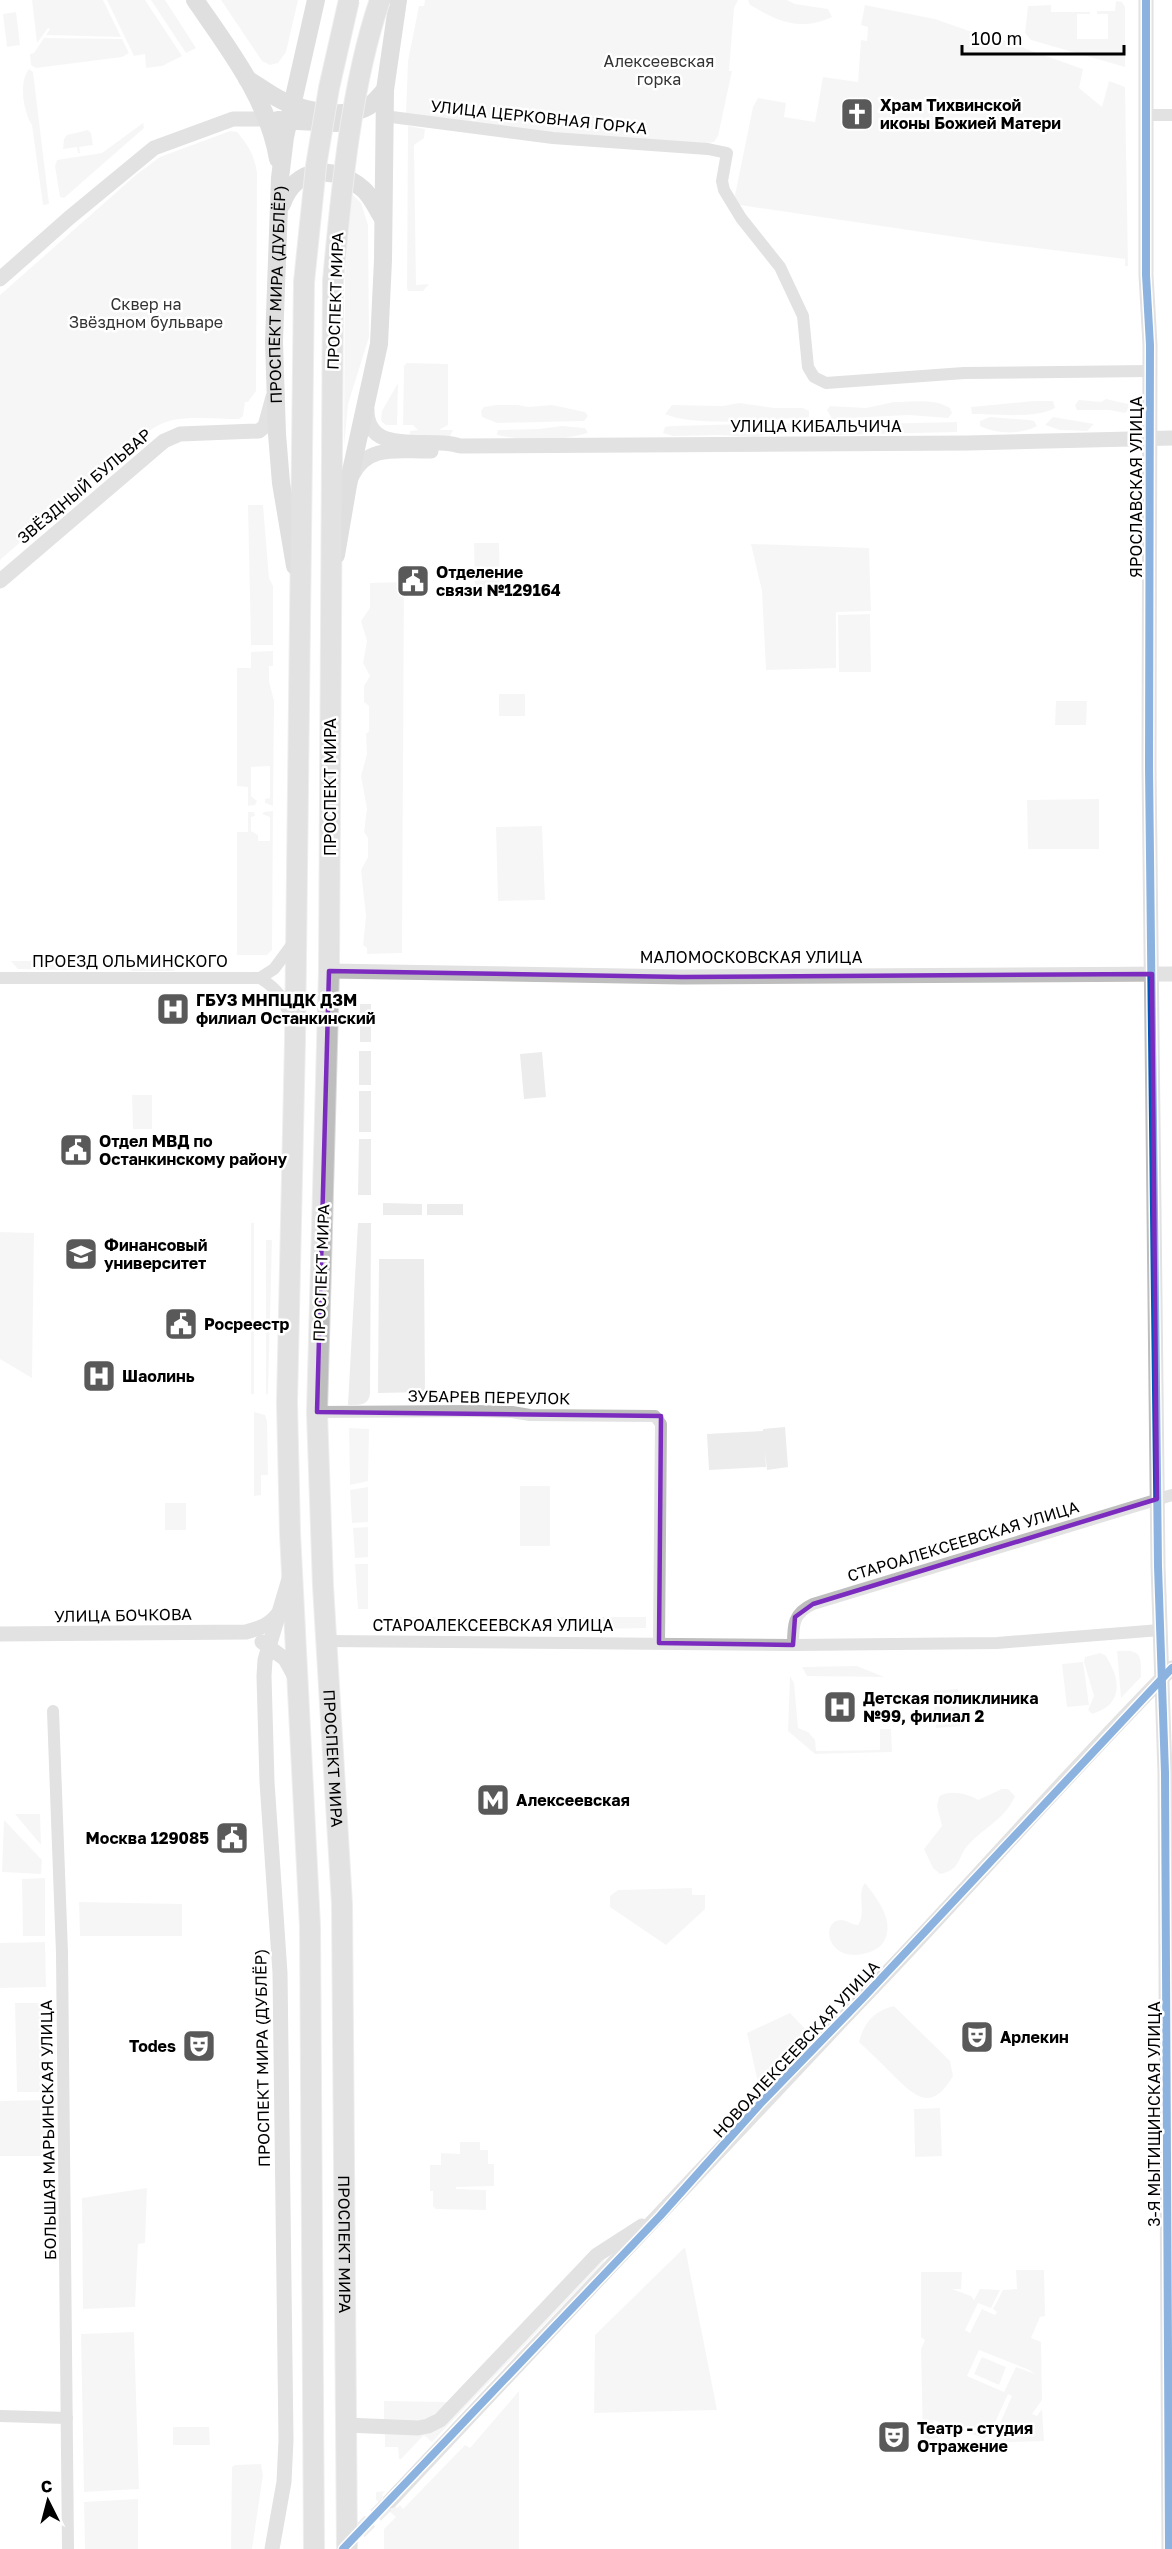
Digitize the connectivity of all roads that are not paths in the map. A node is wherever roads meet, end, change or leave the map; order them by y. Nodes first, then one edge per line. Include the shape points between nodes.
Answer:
1 (195, 0) edge
2 (316, 0) edge
3 (349, 0) edge
4 (378, 0) edge
5 (398, 0) edge
6 (1146, 0) edge
7 (308, 33) junction
8 (390, 49) junction
9 (248, 79) junction
10 (385, 90) junction
11 (325, 111) junction
12 (290, 112) junction
13 (1146, 115) junction
14 (1172, 115) edge
15 (384, 116) junction
16 (267, 119) junction
17 (279, 178) junction
18 (280, 213) junction
19 (384, 222) junction
20 (0, 279) edge
21 (1150, 371) junction
22 (276, 390) junction
23 (367, 397) junction
24 (1172, 438) edge
25 (1150, 439) junction
26 (460, 446) junction
27 (348, 485) junction
28 (331, 581) junction
29 (0, 582) edge
30 (300, 591) junction
31 (297, 936) junction
32 (329, 971) junction
33 (1152, 974) junction
34 (1172, 974) edge
35 (0, 978) edge
36 (260, 978) junction
37 (295, 1041) junction
38 (317, 1412) junction
39 (1165, 1497) edge
40 (292, 1569) junction
41 (279, 1614) junction
42 (1160, 1630) junction
43 (246, 1632) junction
44 (0, 1634) edge
45 (326, 1641) junction
46 (659, 1643) junction
47 (793, 1645) junction
48 (269, 1646) junction
49 (1167, 1673) edge
50 (297, 1681) junction
51 (53, 1711) dead end
52 (660, 2216) junction
53 (0, 2416) edge
54 (67, 2418) junction
55 (345, 2425) junction
56 (390, 2501) tunnel mouth
57 (68, 2549) edge
58 (272, 2549) edge
59 (314, 2549) edge
60 (347, 2549) edge
61 (1170, 2549) edge

1 - 9 main road
2 - 7 main road, ПРОСПЕКТ МИРА (ДУБЛЁР)
3 - 30 main road, ПРОСПЕКТ МИРА, bridge via 316,166 304,282
4 - 8 main road
4 - 28 main road, ПРОСПЕКТ МИРА, bridge via 358,89 337,230 333,281
5 - 8 main road
6 - 13 street, ЯРОСЛАВСКАЯ УЛИЦА
7 - 11 main road via 312,58 307,90 314,104
7 - 12 main road, ПРОСПЕКТ МИРА (ДУБЛЁР)
8 - 10 main road
9 - 12 main road via 281,100
9 - 16 main road
10 - 11 main road via 364,108
10 - 12 main road via 369,111 351,121 334,124
10 - 15 main road
11 - 12 main road
12 - 16 main road
12 - 17 main road, ПРОСПЕКТ МИРА (ДУБЛЁР)
13 - 14 street
13 - 21 street, ЯРОСЛАВСКАЯ УЛИЦА
15 - 19 main road
15 - 21 street, УЛИЦА ЦЕРКОВНАЯ ГОРКА via 553,138 727,153 724,190 741,219 780,267 803,316 808,367 814,377 826,383 964,373
16 - 17 main road via 276,147
16 - 20 street via 233,119 154,148
17 - 18 main road, ПРОСПЕКТ МИРА (ДУБЛЁР)
18 - 19 main road via 294,182 322,173 358,185
18 - 22 main road, ПРОСПЕКТ МИРА (ДУБЛЁР) via 274,342
19 - 23 main road via 379,344
21 - 25 street, ЯРОСЛАВСКАЯ УЛИЦА
22 - 29 street, ЗВЁЗДНЫЙ БУЛЬВАР via 263,429 249,433 180,434 164,441
22 - 30 main road, ПРОСПЕКТ МИРА (ДУБЛЁР) via 281,483
23 - 26 street, УЛИЦА КИБАЛЬЧИЧА via 369,426 382,439
23 - 27 main road
24 - 25 street, УЛИЦА КИБАЛЬЧИЧА
25 - 26 street, УЛИЦА КИБАЛЬЧИЧА
25 - 33 street, ЯРОСЛАВСКАЯ УЛИЦА
26 - 27 street, УЛИЦА КИБАЛЬЧИЧА via 446,451 373,453 359,463
27 - 28 main road
28 - 32 main road, ПРОСПЕКТ МИРА
30 - 31 main road, ПРОСПЕКТ МИРА
31 - 36 street via 282,960
31 - 37 main road, ПРОСПЕКТ МИРА
32 - 33 street, МАЛОМОСКОВСКАЯ УЛИЦА via 682,977
32 - 38 main road, ПРОСПЕКТ МИРА
33 - 34 street, МАЛОМОСКОВСКАЯ УЛИЦА
33 - 39 street, ЯРОСЛАВСКАЯ УЛИЦА
35 - 36 street, ПРОЕЗД ОЛЬМИНСКОГО
36 - 37 street via 283,997
37 - 40 main road, ПРОСПЕКТ МИРА via 287,1402
38 - 45 main road, ПРОСПЕКТ МИРА
38 - 46 street, ЗУБАРЕВ ПЕРЕУЛОК via 476,1411 660,1419
39 - 42 street, 3-Я МЫТИЩИНСКАЯ УЛИЦА
39 - 47 street, СТАРОАЛЕКСЕЕВСКАЯ УЛИЦА via 813,1604 795,1617
40 - 41 street, ПРОСПЕКТ МИРА (ДУБЛЁР)
40 - 50 main road, ПРОСПЕКТ МИРА
41 - 43 street, УЛИЦА БОЧКОВА via 272,1622
41 - 48 street, ПРОСПЕКТ МИРА (ДУБЛЁР)
42 - 47 street, СТАРОАЛЕКСЕЕВСКАЯ УЛИЦА via 997,1642
42 - 49 street, 3-Я МЫТИЩИНСКАЯ УЛИЦА
43 - 44 street, УЛИЦА БОЧКОВА
43 - 48 street
45 - 46 street, СТАРОАЛЕКСЕЕВСКАЯ УЛИЦА
45 - 55 main road, ПРОСПЕКТ МИРА via 342,1904
46 - 47 street, СТАРОАЛЕКСЕЕВСКАЯ УЛИЦА
48 - 50 street via 285,1659
48 - 58 street, ПРОСПЕКТ МИРА (ДУБЛЁР) via 264,1676 280,1972 286,2440 284,2482
49 - 52 street, НОВОАЛЕКСЕЕВСКАЯ УЛИЦА via 760,2104
49 - 61 street, 3-Я МЫТИЩИНСКАЯ УЛИЦА
50 - 59 main road, ПРОСПЕКТ МИРА via 310,1926
51 - 54 street, БОЛЬШАЯ МАРЬИНСКАЯ УЛИЦА via 62,1953
52 - 55 street via 597,2255 436,2422 418,2428
52 - 56 street, НОВОАЛЕКСЕЕВСКАЯ УЛИЦА
53 - 54 street
54 - 57 street, БОЛЬШАЯ МАРЬИНСКАЯ УЛИЦА
55 - 60 main road, ПРОСПЕКТ МИРА

